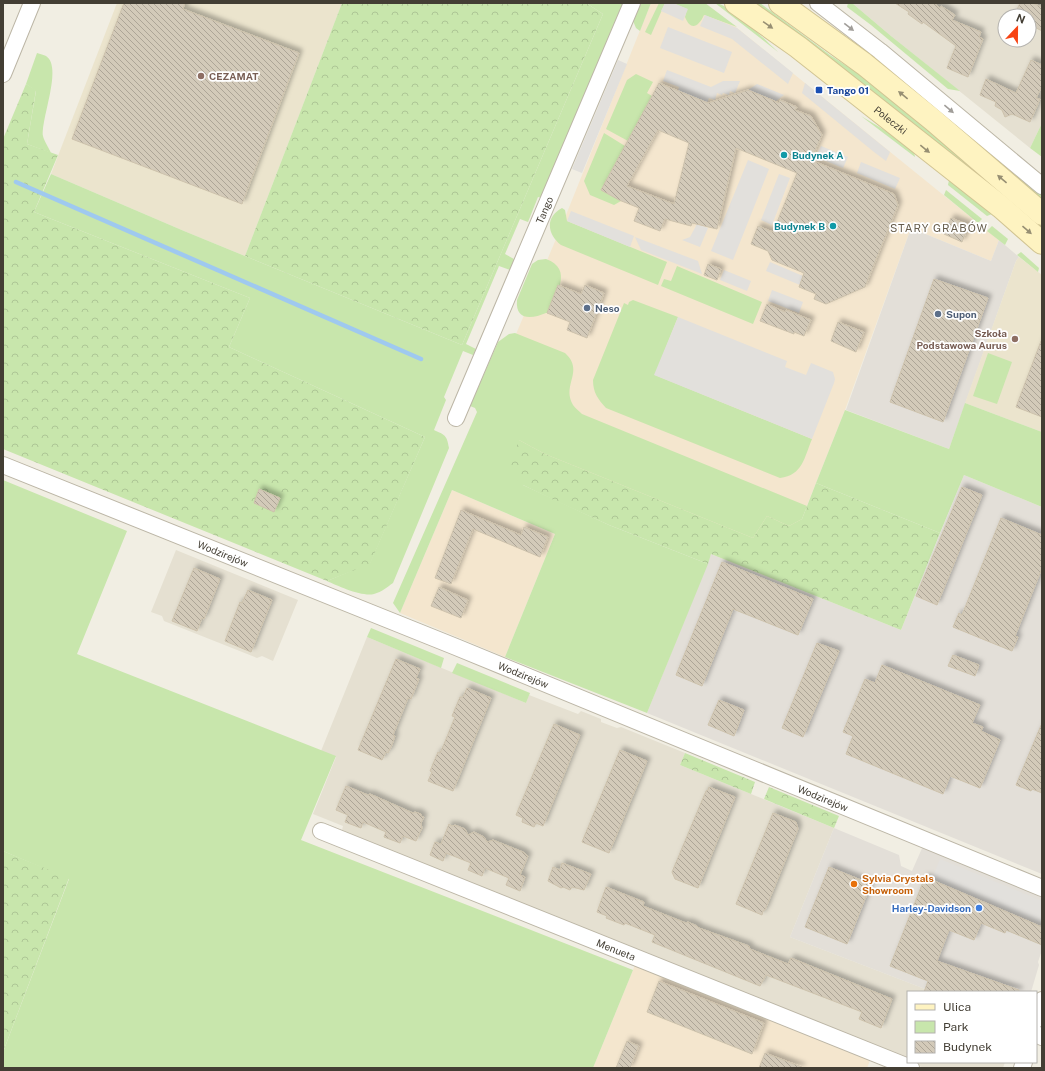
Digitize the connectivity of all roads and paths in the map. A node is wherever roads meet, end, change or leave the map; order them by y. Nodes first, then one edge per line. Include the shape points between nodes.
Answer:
1 (32, 3) edge
2 (632, 3) edge
3 (736, 3) edge
4 (780, 3) edge
5 (818, 3) edge
6 (3, 74) edge
7 (1042, 186) edge
8 (1042, 214) edge
9 (1042, 243) edge
10 (456, 418) dead end
11 (3, 465) edge
12 (321, 831) dead end
13 (1042, 888) edge
14 (1042, 1000) edge
15 (1037, 1017) edge
16 (911, 1068) edge

1 - 6 street
2 - 10 street, Tango
3 -> 9 main road, Poleczki via 798,47 1001,207
8 -> 4 main road via 864,64
5 -> 7 street via 880,51
11 - 13 street, Wodzirejów
12 - 16 street, Menueta
14 - 15 street

